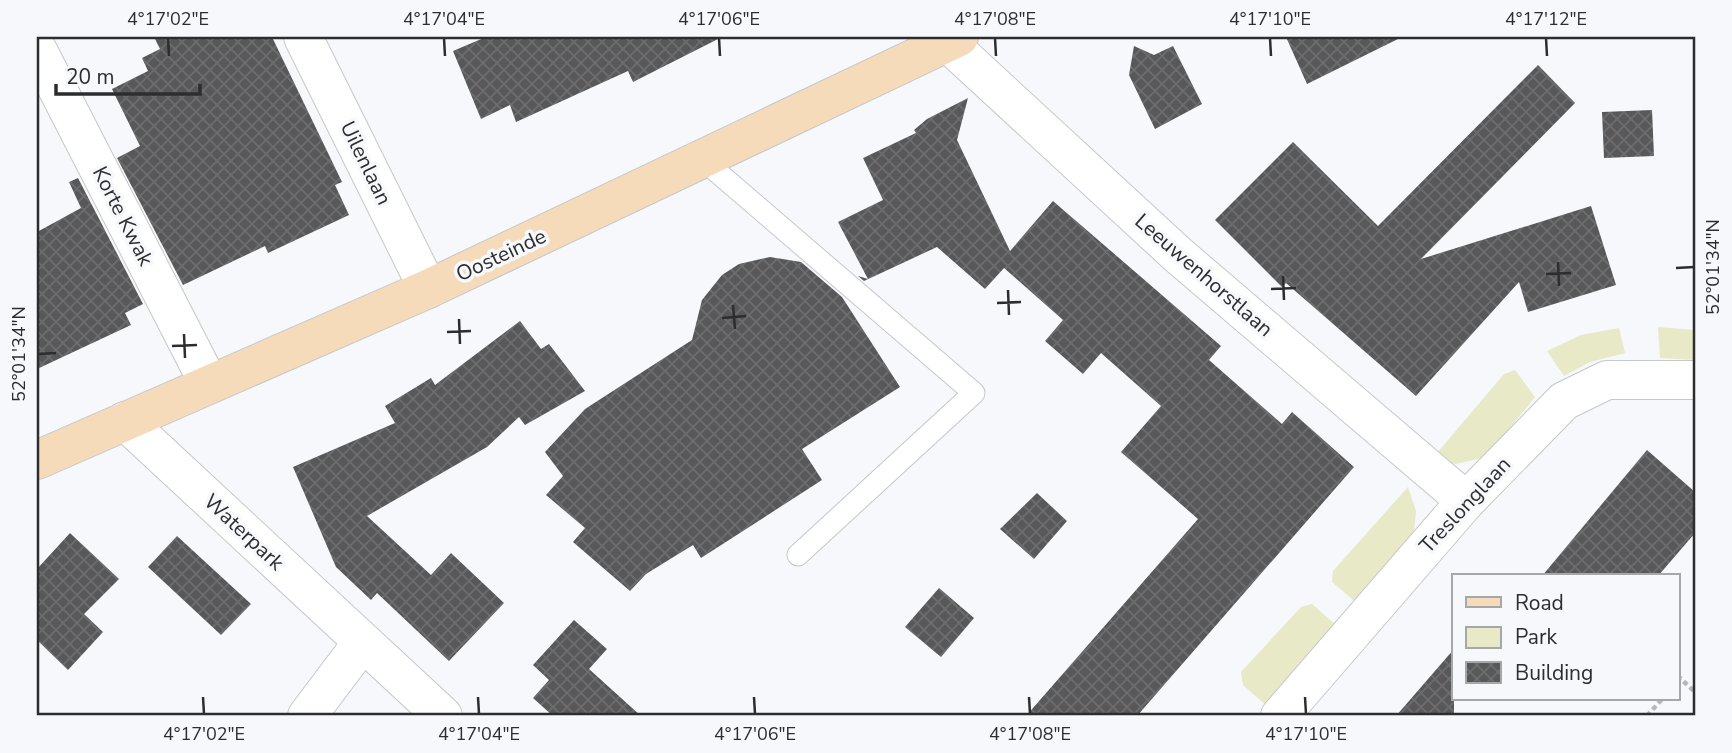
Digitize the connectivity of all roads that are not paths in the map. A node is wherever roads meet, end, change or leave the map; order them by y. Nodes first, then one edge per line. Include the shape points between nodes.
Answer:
1 (303, 37) edge
2 (953, 40) edge
3 (37, 49) edge
4 (702, 159) junction
5 (428, 289) junction
6 (1695, 380) edge
7 (209, 384) junction
8 (125, 421) junction
9 (37, 460) edge
10 (1466, 501) junction
11 (798, 555) dead end
12 (362, 643) junction
13 (307, 716) edge
14 (443, 716) edge
15 (1280, 716) edge

1 - 5 street, Uilenlaan
2 - 4 street, Oosteinde
2 - 10 street, Leeuwenhorstlaan via 1177,254
3 - 7 street, Korte Kwak
4 - 5 street, Oosteinde
4 - 11 lane via 974,393
5 - 7 street, Oosteinde
6 - 10 street, Treslonglaan via 1607,380 1564,401
7 - 8 street, Oosteinde
8 - 9 street, Oosteinde
8 - 12 street, Waterpark
10 - 15 street, Treslonglaan
12 - 13 street
12 - 14 street, Waterpark

